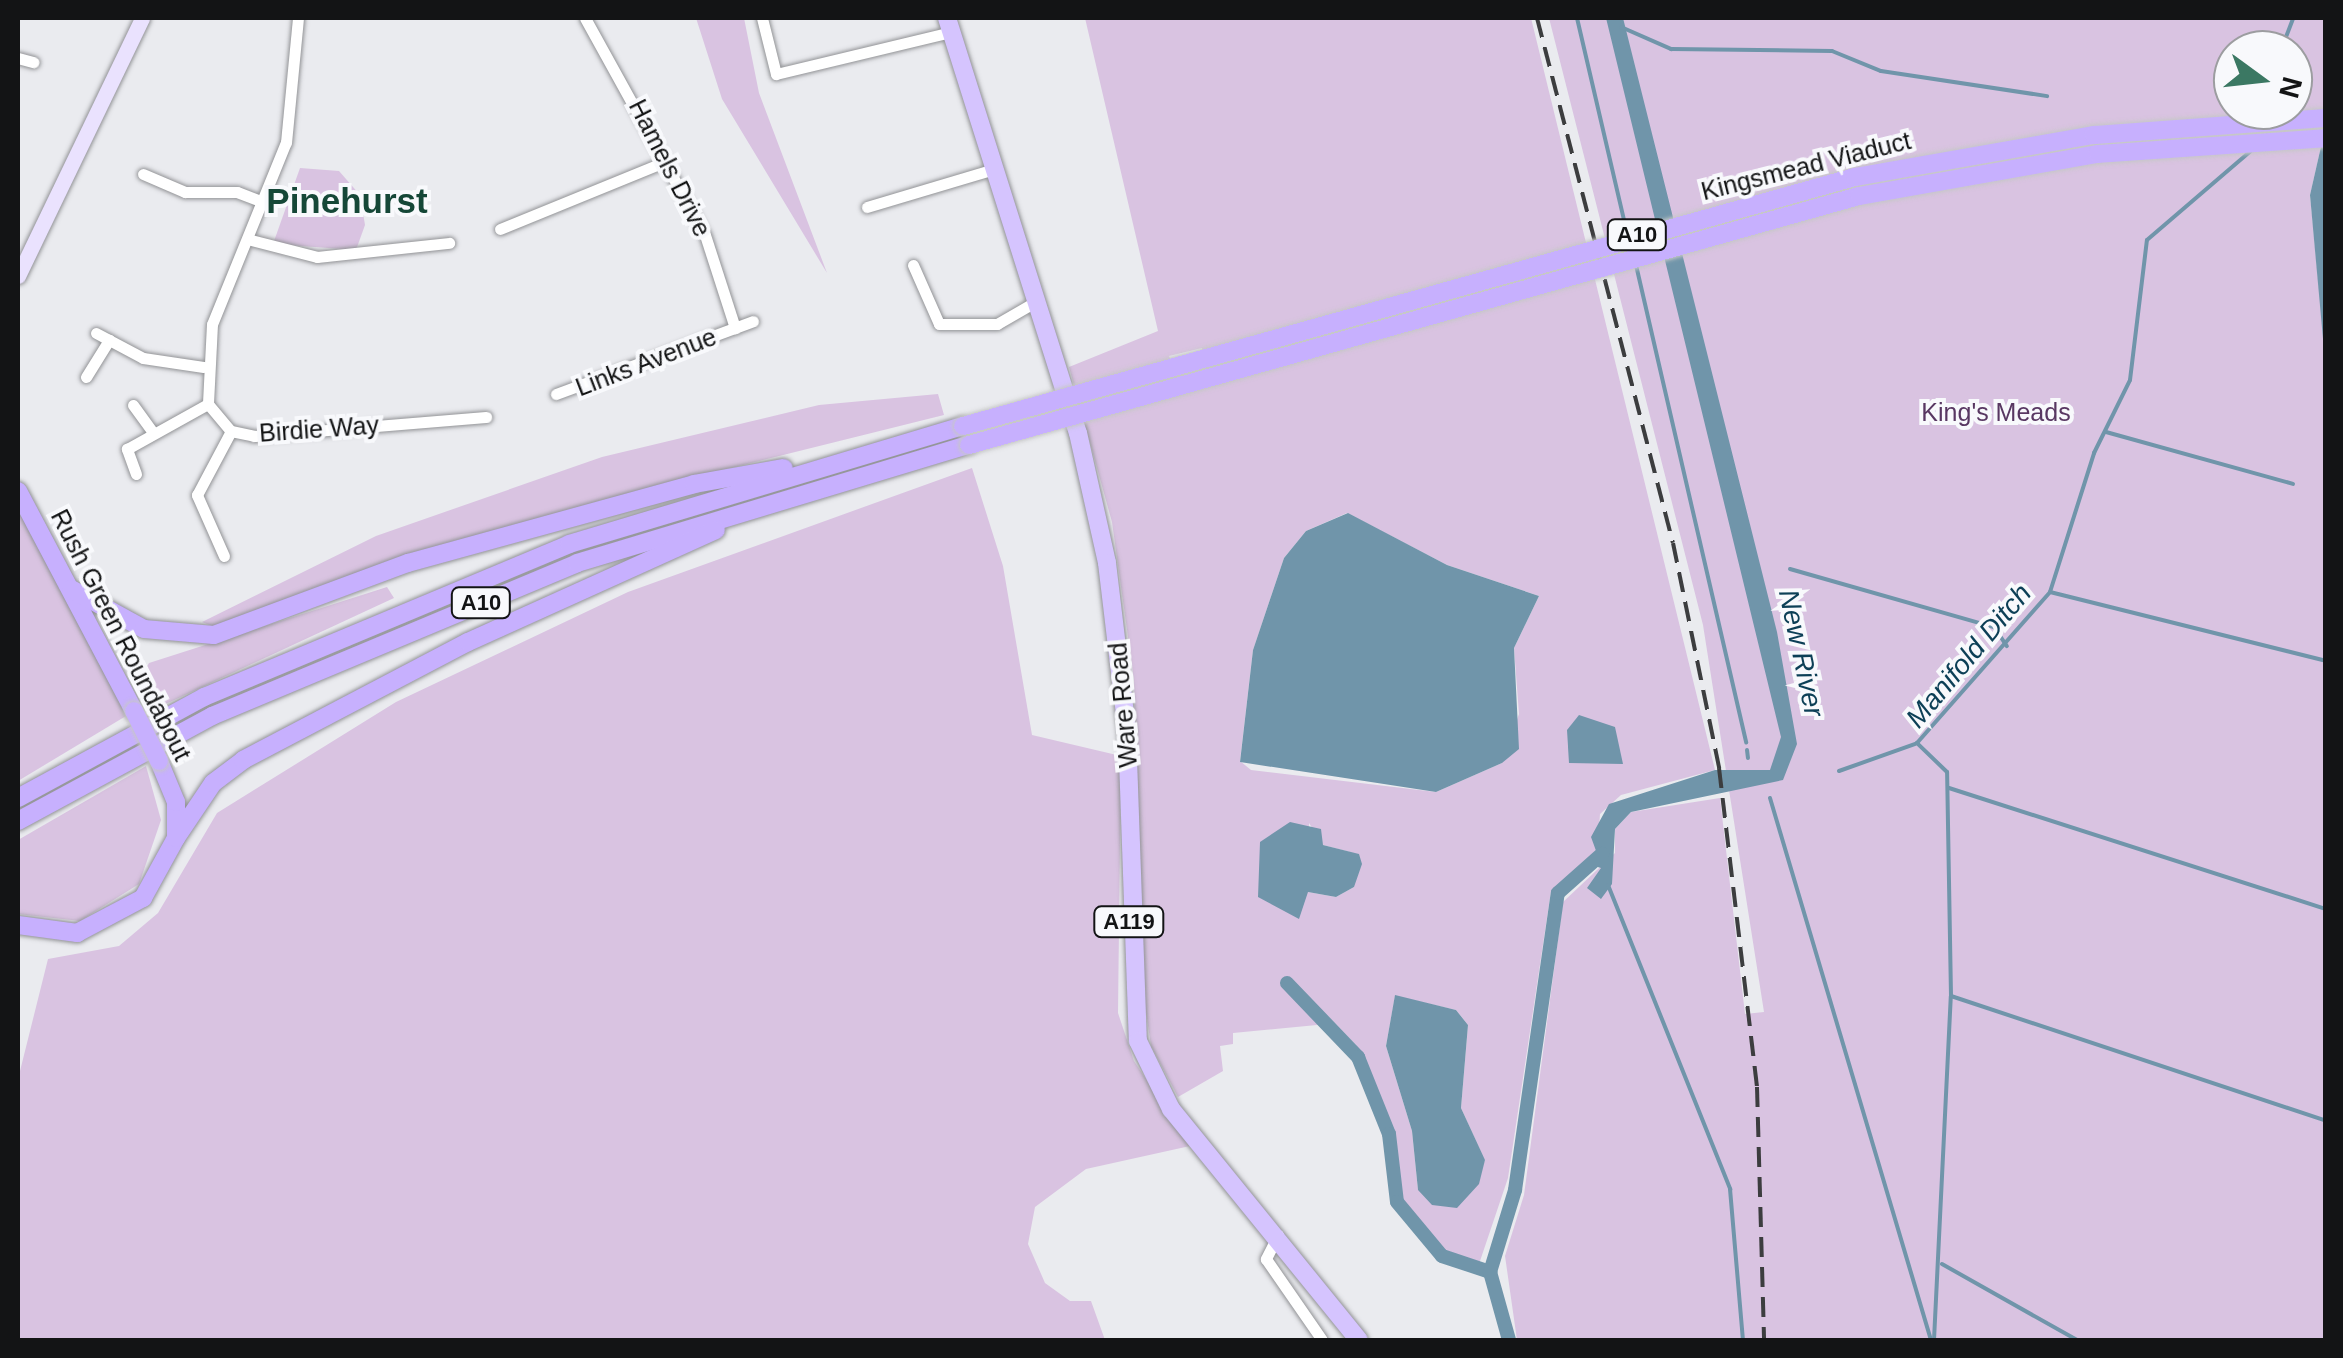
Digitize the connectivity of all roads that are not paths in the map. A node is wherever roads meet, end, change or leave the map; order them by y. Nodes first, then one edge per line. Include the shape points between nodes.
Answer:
1 (298, 18) edge
2 (585, 18) edge
3 (762, 18) edge
4 (137, 19) edge
5 (949, 25) edge
6 (18, 58) edge
7 (33, 62) dead end
8 (2326, 118) edge
9 (2326, 138) edge
10 (667, 160) junction
11 (991, 170) junction
12 (143, 174) dead end
13 (266, 203) junction
14 (867, 207) dead end
15 (500, 229) dead end
16 (251, 240) junction
17 (449, 242) dead end
18 (912, 265) dead end
19 (18, 276) edge
20 (1035, 302) junction
21 (752, 321) dead end
22 (735, 328) junction
23 (96, 333) dead end
24 (109, 340) junction
25 (204, 368) junction
26 (86, 377) dead end
27 (556, 394) dead end
28 (133, 404) dead end
29 (208, 404) junction
30 (486, 417) dead end
31 (152, 431) junction
32 (231, 432) junction
33 (857, 456) junction
34 (136, 474) dead end
35 (18, 491) edge
36 (794, 495) junction
37 (224, 556) dead end
38 (71, 589) junction
39 (18, 798) edge
40 (18, 821) edge
41 (176, 838) junction
42 (20, 927) edge
43 (1278, 1235) junction
44 (1322, 1340) edge
45 (1359, 1340) edge

1 - 13 street via 286,142
2 - 10 street, Hamels Drive
3 - 5 street via 776,74
4 - 19 main road
5 - 11 main road, Ware Road / A119
6 - 7 street
8 - 33 highway, Kingsmead Viaduct / A10, bridge via 2094,134 1855,177
9 - 36 highway, Kingsmead Viaduct / A10, bridge via 2098,154 1859,196
10 - 15 street
10 - 22 street, Hamels Drive via 705,235
11 - 14 street
11 - 20 main road, Ware Road / A119
12 - 13 street via 185,192 237,192
13 - 16 street
16 - 17 street via 317,258
16 - 25 street via 217,308
18 - 20 street via 939,324 997,324
20 - 43 main road, Ware Road / A119 via 1078,432 1116,617 1138,1041 1172,1109
21 - 22 street, Links Avenue
22 - 27 street, Links Avenue
23 - 24 street
24 - 25 street via 155,362
24 - 26 street
25 - 29 street
28 - 31 street
29 - 31 street
29 - 32 street, Birdie Way
30 - 32 street, Birdie Way
31 - 34 street via 128,449
32 - 37 street via 197,495
33 - 38 highway via 694,484 484,542 214,635 144,629
33 - 39 highway, A10 via 569,544 204,696
35 - 38 highway, Rush Green Roundabout
36 - 40 highway, A10 via 577,563 212,716
36 - 41 highway via 468,642 243,760 212,783
38 - 41 highway, Rush Green Roundabout, bridge via 160,761 176,802
41 - 42 highway via 155,882 114,920 77,932
43 - 44 street via 1266,1259
43 - 45 main road, Ware Road / A119

